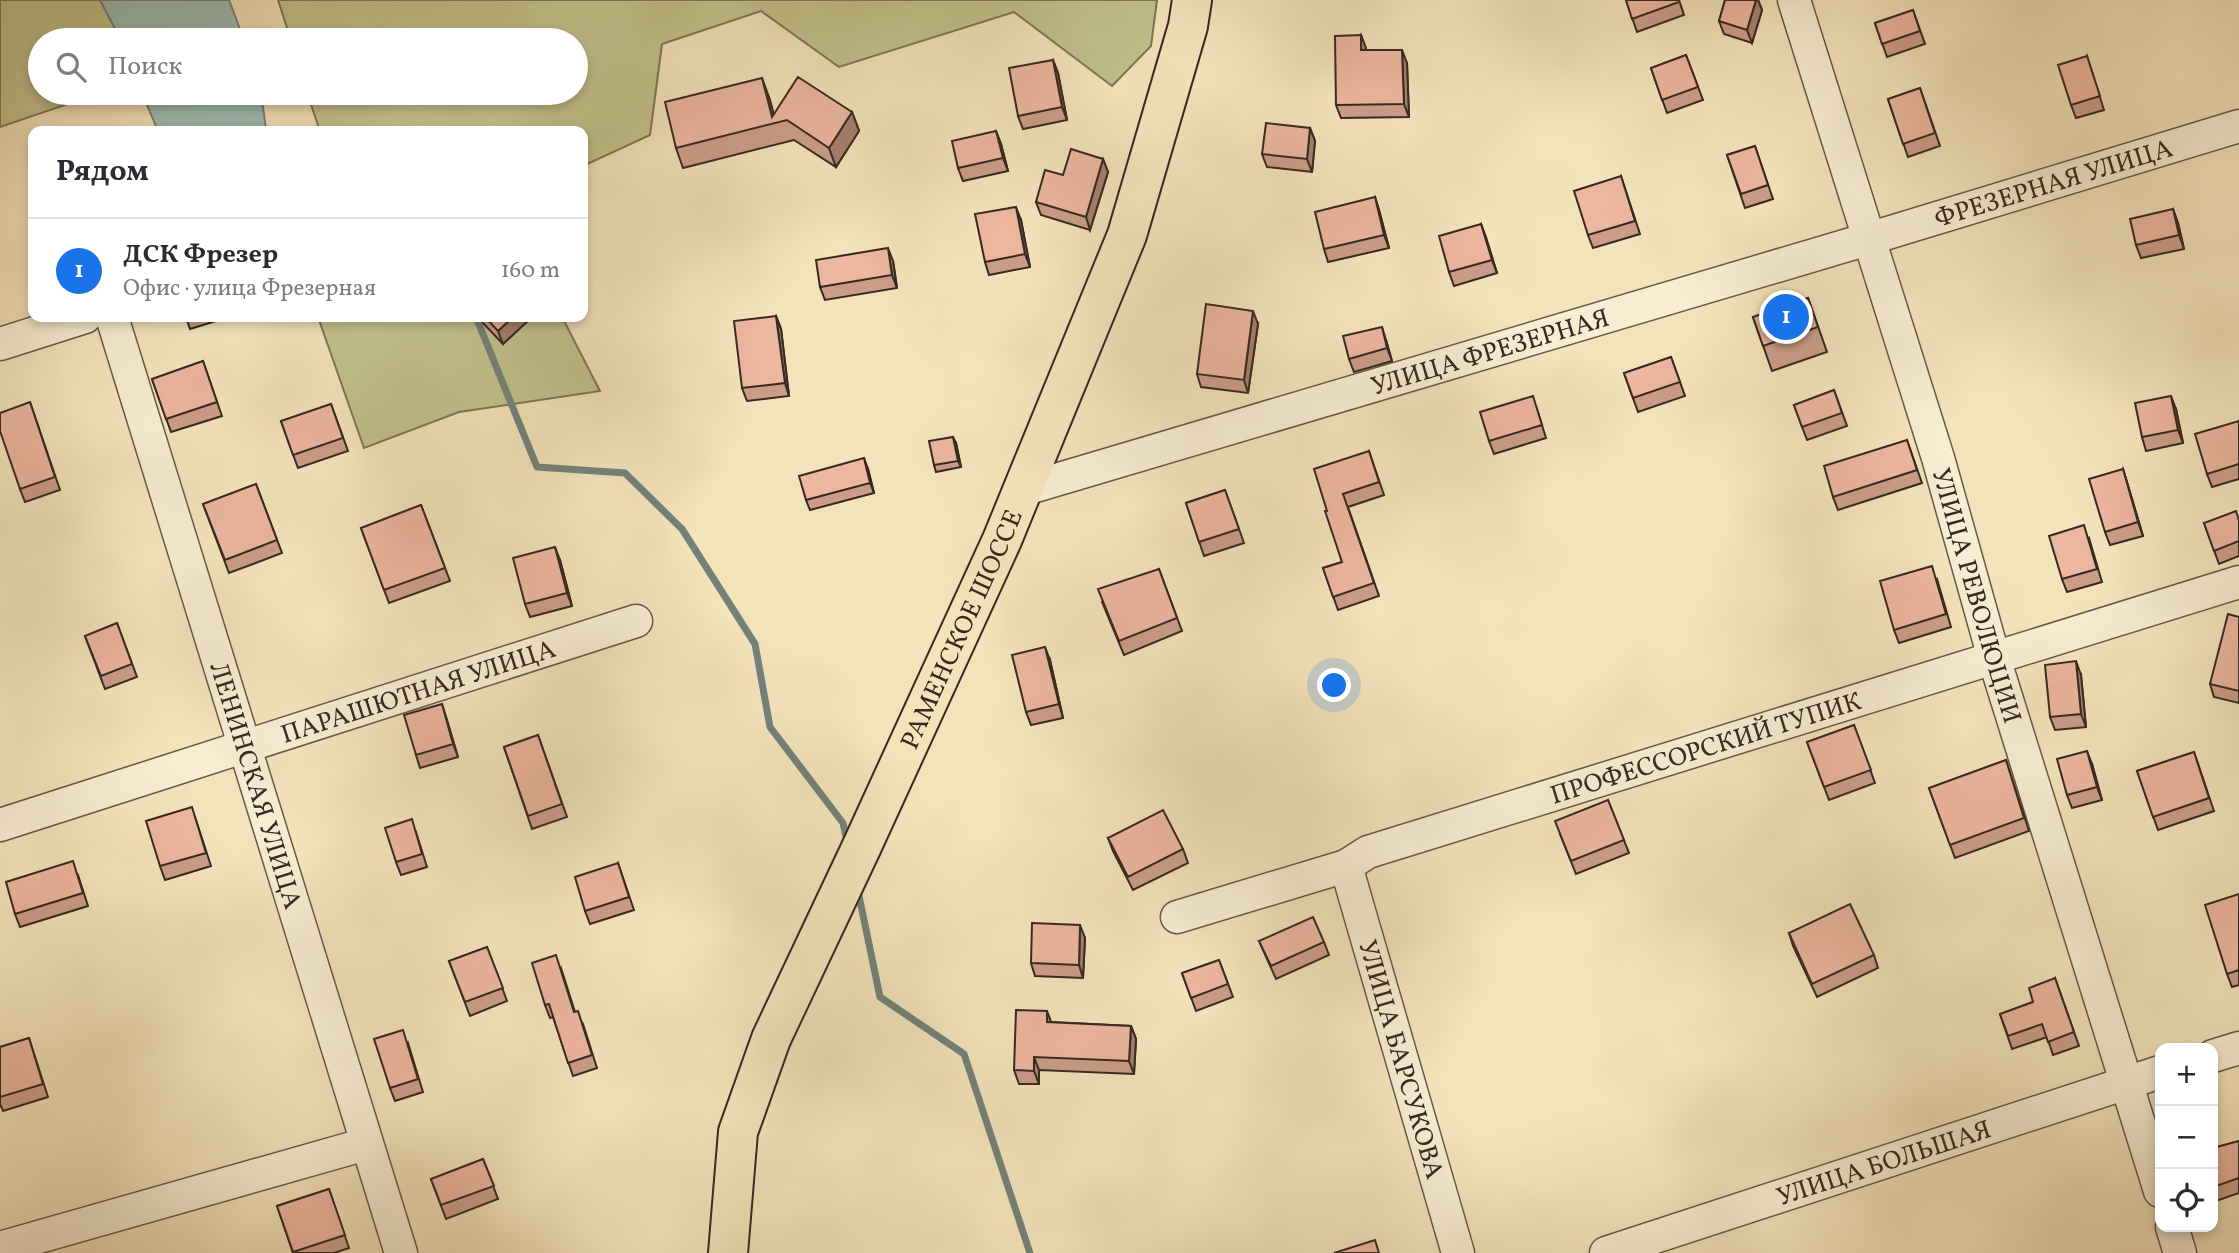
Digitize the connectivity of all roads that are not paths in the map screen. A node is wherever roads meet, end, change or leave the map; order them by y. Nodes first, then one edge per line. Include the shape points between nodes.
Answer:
1 (1192, 0) edge
2 (1794, 0) edge
3 (2239, 126) edge
4 (1868, 239) junction
5 (69, 322) edge
6 (114, 322) edge
7 (0, 344) edge
8 (1022, 490) junction
9 (2239, 582) edge
10 (636, 621) dead end
11 (1994, 659) junction
12 (246, 746) junction
13 (0, 825) edge
14 (1346, 866) junction
15 (1177, 917) dead end
16 (2239, 1048) edge
17 (2218, 1054) edge
18 (2155, 1074) edge
19 (2126, 1083) junction
20 (366, 1144) junction
21 (2155, 1175) edge
22 (2174, 1232) edge
23 (0, 1248) edge
24 (401, 1253) edge
25 (728, 1253) edge
26 (1458, 1253) edge
27 (1606, 1253) edge
28 (2180, 1253) edge

1 - 8 main road, РАМЕНСКОЕ ШОССЕ via 1127,235
2 - 4 street, УЛИЦА РЕВОЛЮЦИИ
3 - 4 street, ФРЕЗЕРНАЯ УЛИЦА
4 - 8 street, УЛИЦА ФРЕЗЕРНАЯ
4 - 11 street, УЛИЦА РЕВОЛЮЦИИ via 1938,458
5 - 7 street
6 - 12 street, ЛЕНИНСКАЯ УЛИЦА
8 - 25 main road, РАМЕНСКОЕ ШОССЕ via 771,1039 737,1132
9 - 11 street, ПРОФЕССОРСКИЙ ТУПИК
10 - 12 street, ПАРАШЮТНАЯ УЛИЦА
11 - 14 street, ПРОФЕССОРСКИЙ ТУПИК via 1368,852
11 - 19 street, УЛИЦА РЕВОЛЮЦИИ
12 - 13 street, ПАРАШЮТНАЯ УЛИЦА
12 - 20 street, ЛЕНИНСКАЯ УЛИЦА
14 - 15 street, ПРОФЕССОРСКИЙ ТУПИК
14 - 26 street, УЛИЦА БАРСУКОВА
16 - 17 street
18 - 19 street, УЛИЦА БОЛЬШАЯ
19 - 21 street, УЛИЦА РЕВОЛЮЦИИ
19 - 27 street, УЛИЦА БОЛЬШАЯ
20 - 23 street
20 - 24 street, ЛЕНИНСКАЯ УЛИЦА
22 - 28 street

